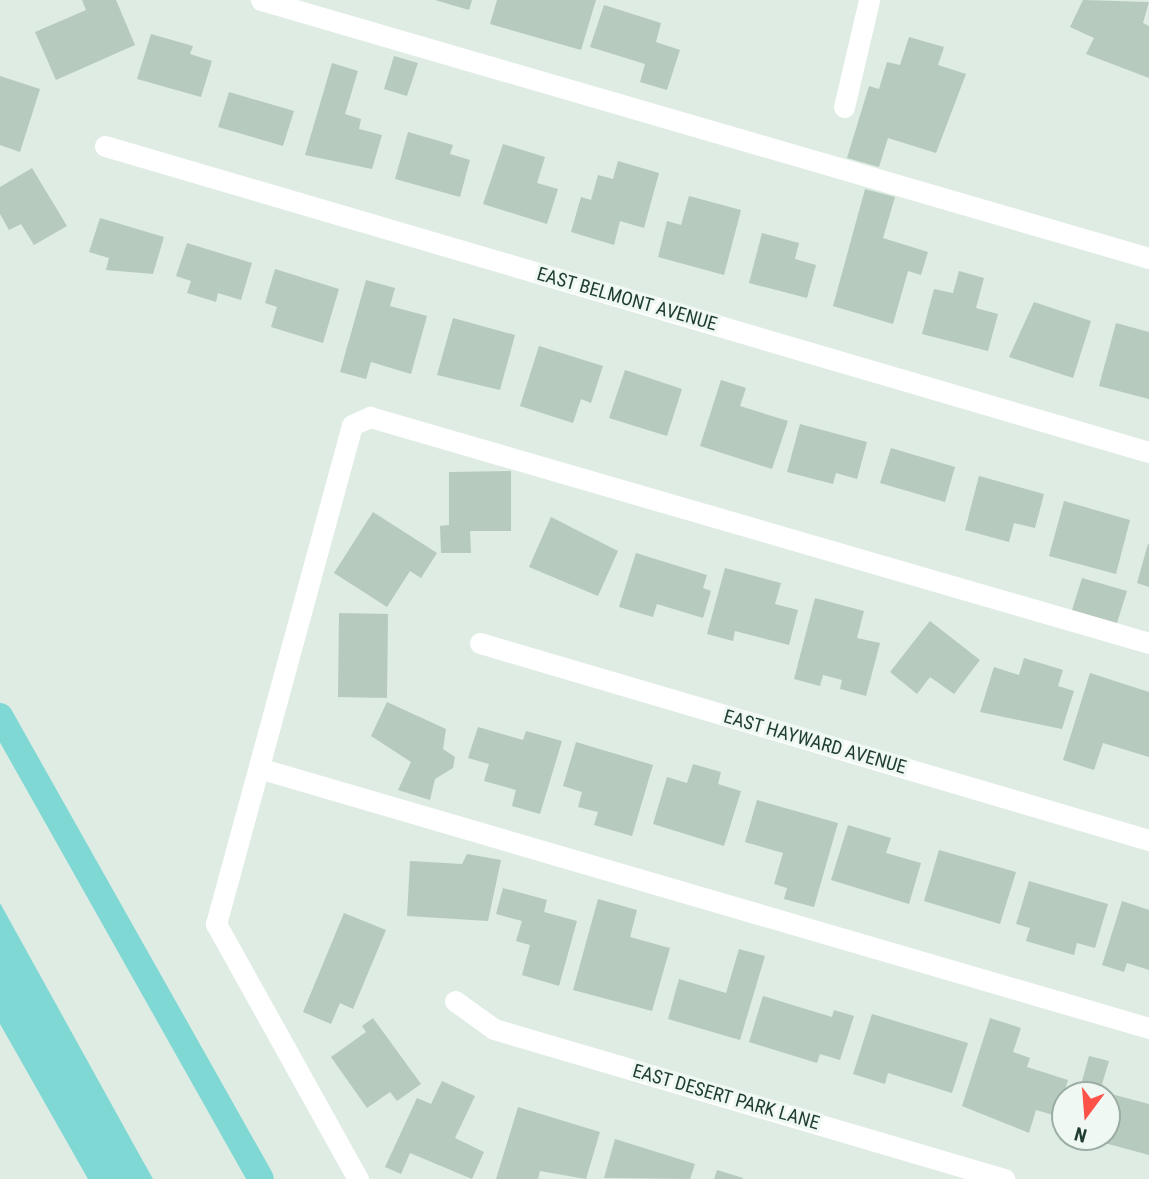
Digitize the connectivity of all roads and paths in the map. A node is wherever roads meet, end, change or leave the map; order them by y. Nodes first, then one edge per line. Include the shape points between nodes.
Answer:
1 (261, 0) edge
2 (869, 0) edge
3 (844, 107) dead end
4 (105, 146) dead end
5 (1149, 258) edge
6 (1149, 452) edge
7 (480, 643) dead end
8 (1149, 643) edge
9 (262, 769) junction
10 (1149, 841) edge
11 (456, 1000) dead end
12 (1149, 1028) edge
13 (358, 1179) edge
14 (1004, 1179) edge

1 - 5 street
2 - 3 street
4 - 6 street, EAST BELMONT AVENUE
7 - 10 street, EAST HAYWARD AVENUE
8 - 9 street via 370,417 352,425
9 - 12 street
9 - 13 street via 216,924
11 - 14 street, EAST DESERT PARK LANE via 494,1029

